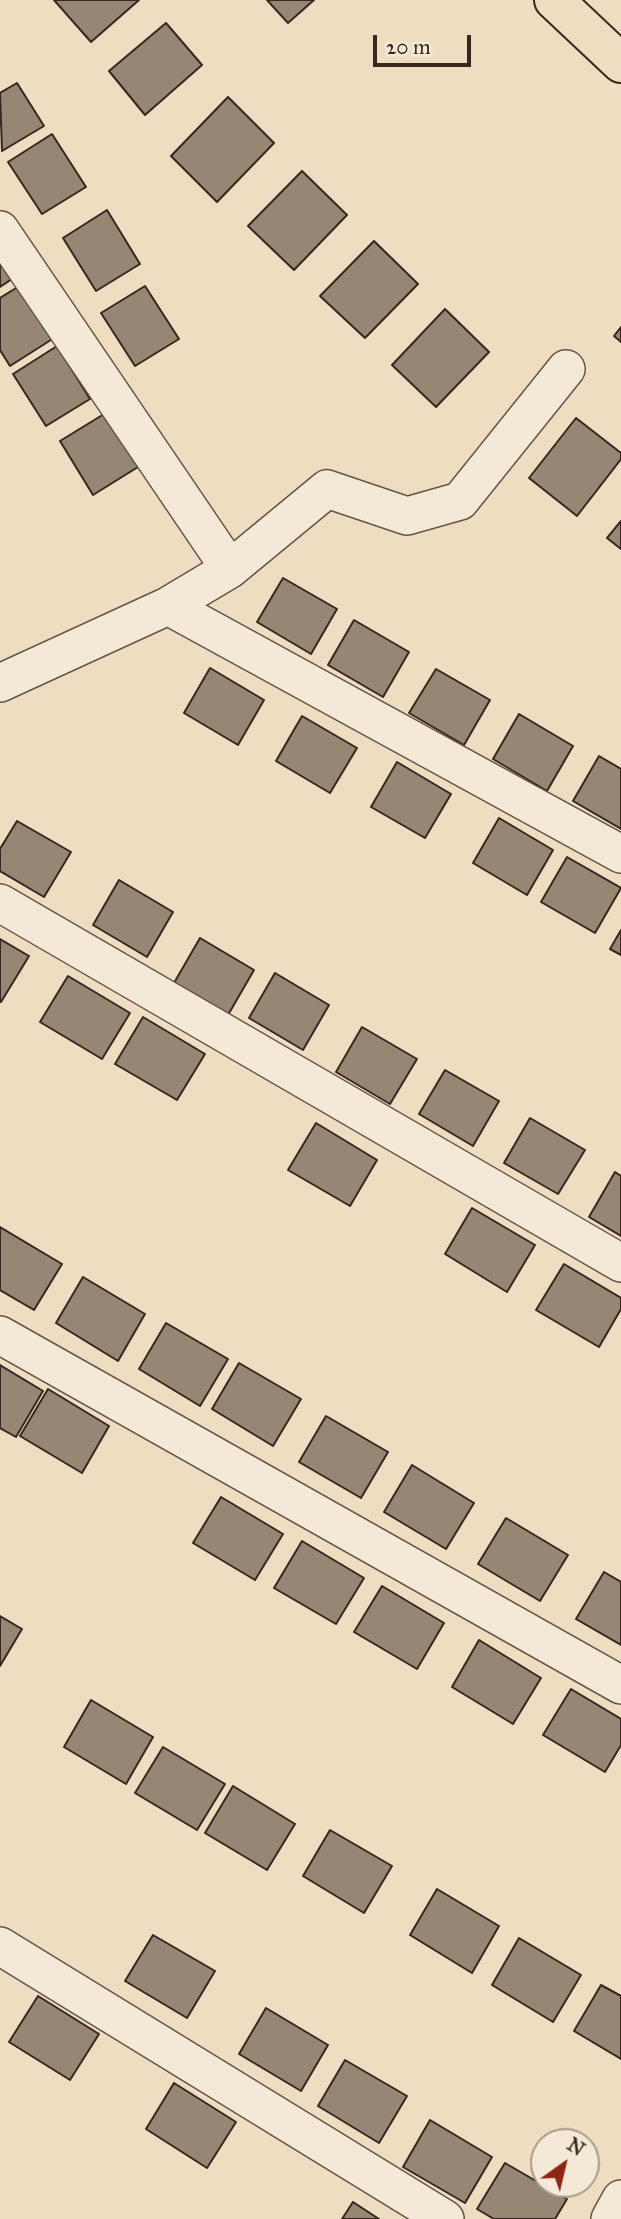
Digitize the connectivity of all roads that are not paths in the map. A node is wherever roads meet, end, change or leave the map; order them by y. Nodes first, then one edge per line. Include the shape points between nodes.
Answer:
1 (554, 0) edge
2 (621, 63) edge
3 (0, 230) edge
4 (566, 369) dead end
5 (230, 569) junction
6 (168, 606) junction
7 (0, 683) edge
8 (621, 854) edge
9 (0, 903) edge
10 (621, 1263) edge
11 (0, 1335) edge
12 (621, 1685) edge
13 (0, 1946) edge
14 (621, 2199) edge
15 (445, 2219) edge
16 (610, 2219) edge

1 - 2 main road
3 - 5 street
4 - 5 street via 460,502 407,516 327,489
5 - 6 street
6 - 7 street
6 - 8 street
9 - 10 street
11 - 12 street
13 - 15 street
14 - 16 street

